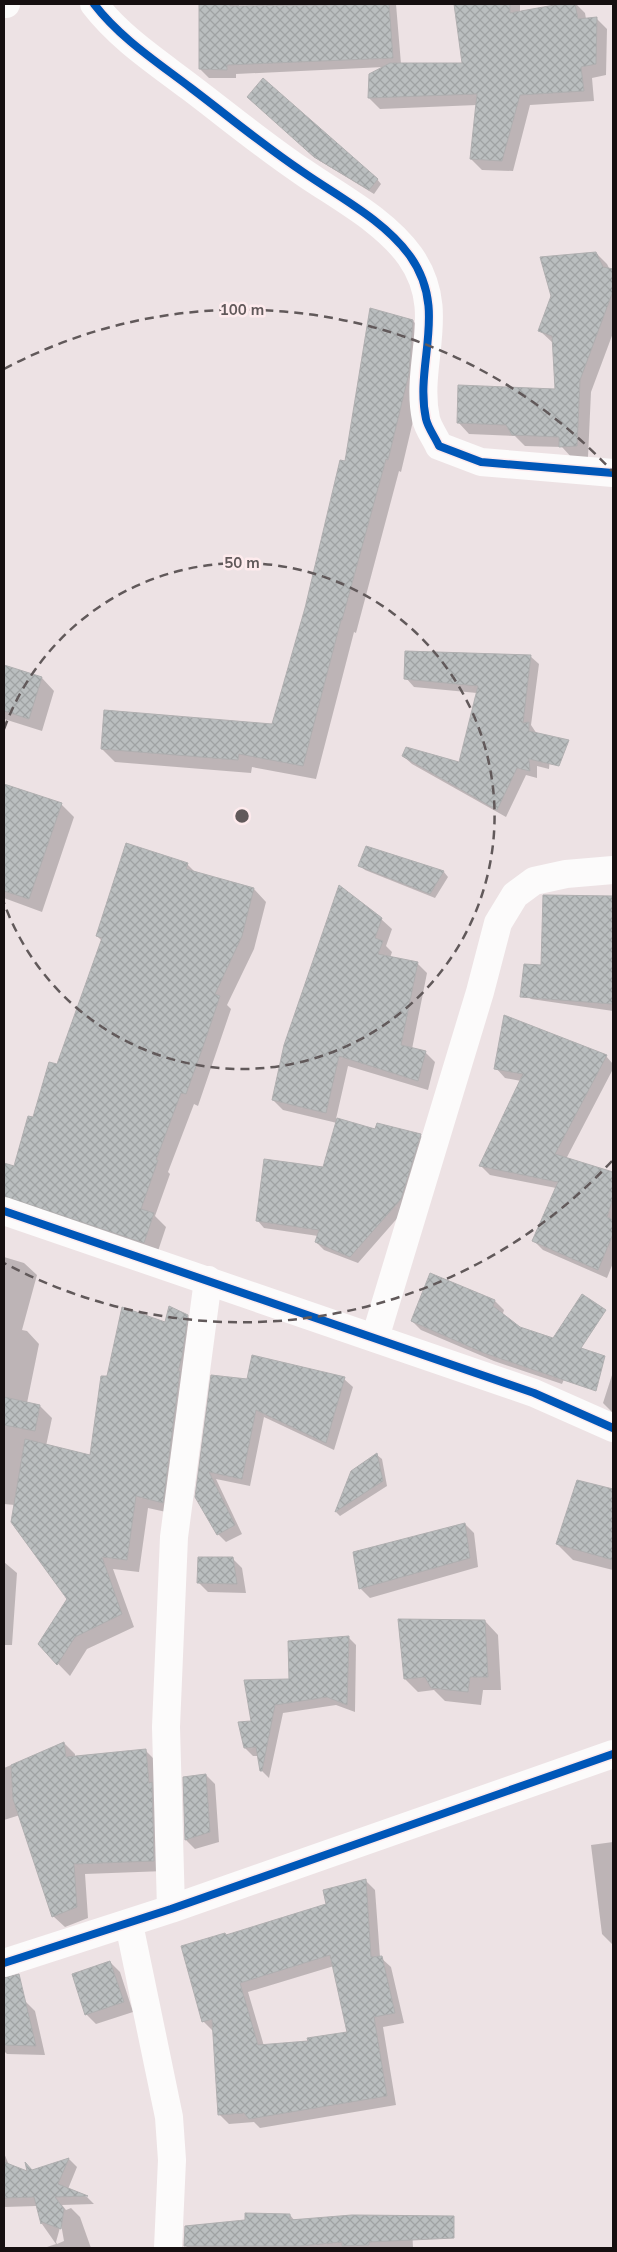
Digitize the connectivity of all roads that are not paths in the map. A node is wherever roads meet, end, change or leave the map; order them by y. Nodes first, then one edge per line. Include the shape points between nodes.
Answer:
1 (94, 4) edge
2 (613, 473) edge
3 (613, 870) edge
4 (4, 1211) edge
5 (208, 1280) junction
6 (375, 1338) junction
7 (613, 1428) edge
8 (613, 1754) edge
9 (171, 1909) junction
10 (129, 1924) junction
11 (4, 1964) edge
12 (168, 2248) edge

1 - 2 street via 107,21 140,49 285,160 358,209 393,236 411,257 429,305 430,340 424,395 426,420 440,446 481,462
3 - 6 street via 566,874 534,881 515,895 498,923
4 - 5 street
5 - 6 street
5 - 9 street via 174,1537 166,1727
6 - 7 street via 534,1393
8 - 9 street
9 - 10 street
10 - 11 street
10 - 12 street via 169,2117 172,2160

